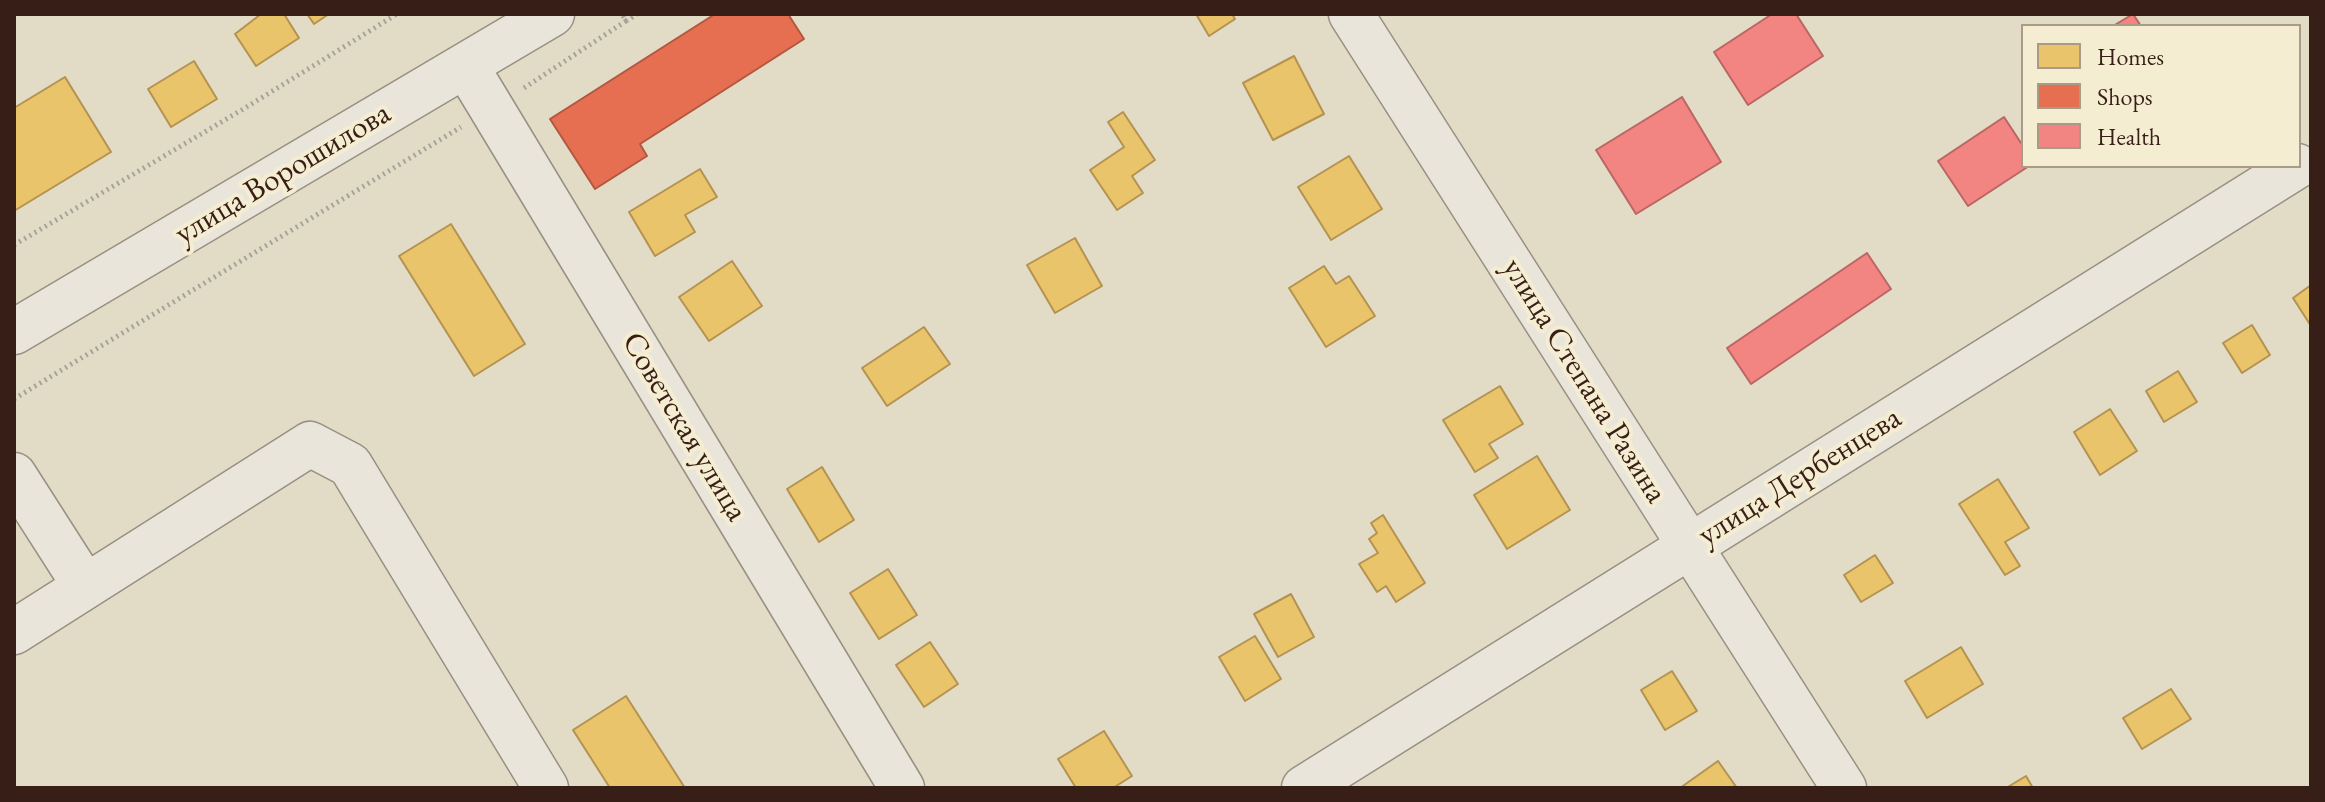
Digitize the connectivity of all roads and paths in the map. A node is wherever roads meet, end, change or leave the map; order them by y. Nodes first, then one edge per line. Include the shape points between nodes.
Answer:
1 (397, 14) edge
2 (552, 14) edge
3 (622, 14) edge
4 (637, 14) edge
5 (1351, 14) edge
6 (626, 21) junction
7 (466, 66) junction
8 (492, 108) junction
9 (2293, 168) edge
10 (14, 245) edge
11 (14, 332) edge
12 (14, 399) edge
13 (14, 475) edge
14 (1690, 546) junction
15 (85, 586) junction
16 (14, 632) edge
17 (546, 788) edge
18 (902, 788) edge
19 (1304, 788) edge
20 (1844, 788) edge

1 - 10 path
2 - 7 street, улица Ворошилова
3 - 6 path
4 - 6 path
5 - 14 street, улица Степана Разина
6 - 8 path
7 - 8 street, Советская улица
7 - 11 street, улица Ворошилова
8 - 12 path
8 - 18 street, Советская улица
9 - 14 street, улица Дербенцева
13 - 15 street
14 - 19 street, улица Дербенцева
14 - 20 street, улица Степана Разина
15 - 16 street
15 - 17 street via 310,444 350,465

